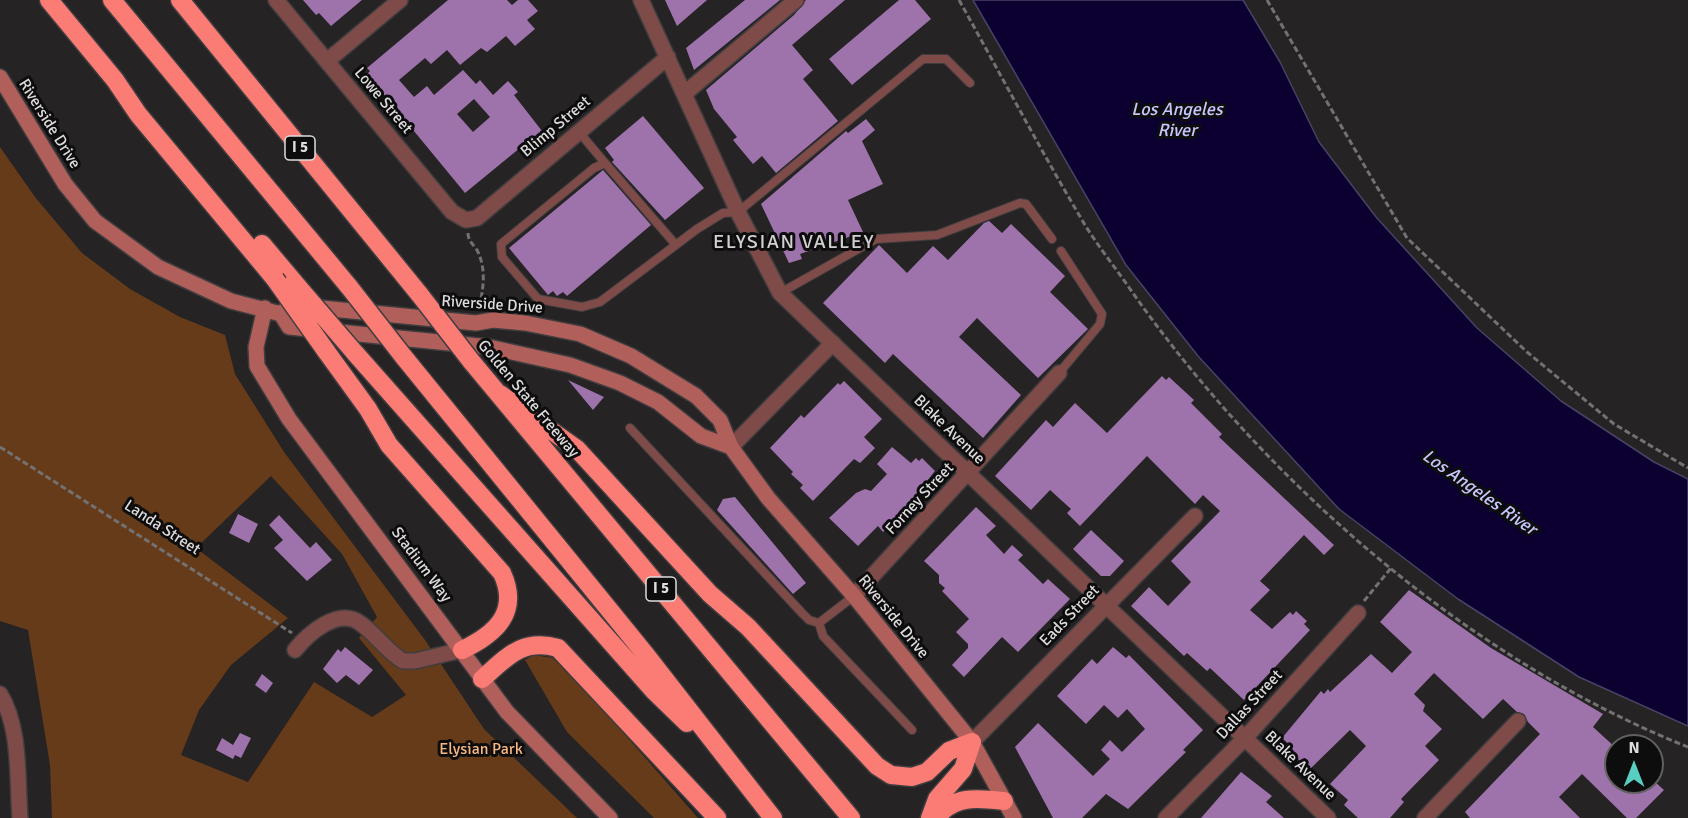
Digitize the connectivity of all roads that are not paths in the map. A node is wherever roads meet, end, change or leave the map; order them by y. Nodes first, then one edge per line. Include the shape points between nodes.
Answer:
1 (49, 0) edge
2 (112, 0) edge
3 (180, 0) edge
4 (276, 0) edge
5 (400, 0) edge
6 (641, 0) edge
7 (796, 0) edge
8 (668, 57) junction
9 (327, 61) junction
10 (0, 77) edge
11 (115, 80) junction
12 (970, 83) dead end
13 (684, 94) junction
14 (579, 132) junction
15 (605, 163) junction
16 (738, 212) junction
17 (466, 220) joint
18 (1052, 239) dead end
19 (676, 245) junction
20 (1061, 251) dead end
21 (780, 293) junction
22 (265, 308) junction
23 (281, 314) junction
24 (833, 343) junction
25 (1059, 373) joint
26 (500, 394) junction
27 (630, 428) dead end
28 (730, 447) junction
29 (969, 474) junction
30 (1195, 516) dead end
31 (854, 596) junction
32 (1106, 604) junction
33 (1358, 613) road end
34 (819, 623) junction
35 (299, 645) road end
36 (462, 650) junction
37 (482, 679) junction
38 (0, 694) edge
39 (1518, 721) dead end
40 (912, 730) dead end
41 (1245, 738) junction
42 (972, 742) junction
43 (732, 765) junction
44 (1004, 801) junction
45 (20, 818) edge
46 (610, 818) edge
47 (717, 818) edge
48 (774, 818) edge
49 (851, 818) edge
50 (930, 818) edge
51 (936, 818) edge
52 (1014, 818) edge
53 (1166, 818) edge
54 (1328, 818) edge
55 (1425, 818) edge

1 - 11 highway
2 - 43 highway, bridge via 350,288
3 - 26 highway, Golden State Freeway / I 5, bridge
4 - 9 street, Lowe Street
5 - 9 street
6 - 8 street, Blake Avenue
7 - 13 street
8 - 13 street, Blake Avenue
8 - 14 street, Blimp Street
9 - 17 street, Lowe Street via 452,212
10 - 22 main road, Riverside Drive via 65,184 95,221 158,267 231,301
11 - 36 highway, bridge via 138,114 275,279 368,409 389,445 502,573 509,588 507,610 486,637
11 - 43 highway, bridge via 146,108 355,353 654,691
12 - 16 lane via 946,59 923,59
13 - 16 street, Blake Avenue
14 - 15 lane
14 - 17 street, Blimp Street via 477,218
15 - 19 lane
15 - 19 lane via 501,244 502,257 538,299 582,307 600,302
16 - 19 lane via 723,213
16 - 21 street, Blake Avenue
18 - 21 lane via 1026,204 1020,203 937,235 876,239
20 - 25 lane via 1102,314 1100,324
21 - 24 street, Blake Avenue
22 - 23 main road, Riverside Drive
22 - 36 main road, Stadium Way via 256,347 257,366 289,419
23 - 28 main road, Riverside Drive via 289,327 489,347 570,365 658,402 701,436
23 - 28 main road, Riverside Drive via 290,305 476,323 525,323 580,334 631,356 696,396 720,420
24 - 28 street
24 - 29 street, Blake Avenue
25 - 29 street, Forney Street
26 - 42 highway via 577,449 710,594 748,627 877,766 891,775 912,777 927,772 949,751
26 - 49 highway, Golden State Freeway / I 5
27 - 34 lane via 802,613
28 - 31 main road, Riverside Drive via 768,498
29 - 31 street, Forney Street
29 - 32 street, Blake Avenue
30 - 32 street, Eads Street
31 - 34 lane
31 - 42 main road, Riverside Drive
32 - 41 street, Blake Avenue
32 - 42 street, Eads Street
33 - 41 street, Dallas Street
34 - 40 lane via 823,636
35 - 36 street via 321,626 345,619 357,621 403,661
36 - 37 main road, Stadium Way
37 - 46 main road, Stadium Way via 534,742
37 - 47 highway via 515,651 529,645 558,648
38 - 45 street via 7,705 15,742
39 - 55 street
41 - 53 street, Dallas Street
41 - 54 street, Blake Avenue
42 - 44 main road, Riverside Drive
42 - 50 highway via 963,769 937,799
43 - 48 highway
44 - 51 highway via 965,799 943,808
44 - 52 main road, Riverside Drive

